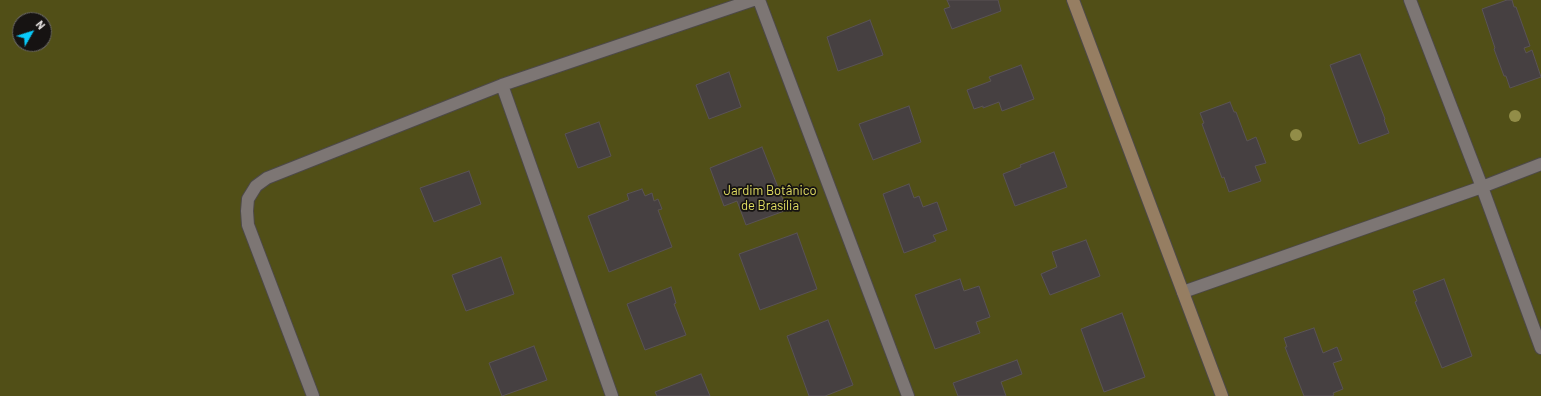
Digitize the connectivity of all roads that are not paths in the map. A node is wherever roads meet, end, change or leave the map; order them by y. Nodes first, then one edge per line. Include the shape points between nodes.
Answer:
1 (753, 0) edge
2 (759, 0) edge
3 (1073, 0) edge
4 (1410, 0) edge
5 (502, 85) junction
6 (1541, 164) edge
7 (1482, 187) junction
8 (1183, 292) junction
9 (1541, 348) edge
10 (313, 396) edge
11 (612, 396) edge
12 (908, 396) edge
13 (1222, 396) edge

1 - 5 street
2 - 12 street
3 - 8 street
4 - 7 street
5 - 10 street via 267,178 256,186 248,199 248,225
5 - 11 street
6 - 7 street
7 - 8 street
7 - 9 street
8 - 13 street

